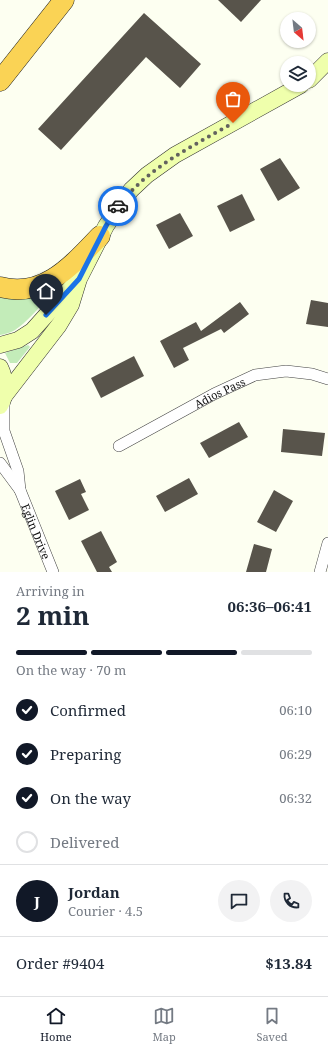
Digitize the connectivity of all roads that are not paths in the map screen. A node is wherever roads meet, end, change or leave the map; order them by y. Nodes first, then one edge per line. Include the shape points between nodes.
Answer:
1 (64, 0) edge
2 (328, 60) edge
3 (316, 73) edge
4 (328, 75) edge
5 (316, 79) edge
6 (0, 81) edge
7 (288, 92) edge
8 (100, 236) junction
9 (79, 279) junction
10 (0, 287) edge
11 (0, 345) edge
12 (0, 367) edge
13 (328, 378) edge
14 (3, 400) edge
15 (119, 446) dead end
16 (0, 463) edge
17 (20, 490) junction
18 (328, 543) edge
19 (53, 572) edge
20 (320, 572) edge

1 - 6 highway
2 - 3 street
4 - 5 street
7 - 8 street via 175,155 154,170 135,186 119,205
8 - 9 street
8 - 10 highway via 64,273 52,280 21,290
9 - 11 street via 32,331 18,340
9 - 14 street via 71,305 59,325
12 - 14 street via 4,377
13 - 15 street, Adios Pass via 286,371 255,375 214,394
14 - 17 street, Eglin Drive via 4,431 18,471
16 - 17 street, Eglin Drive
17 - 19 street, Eglin Drive
18 - 20 street

